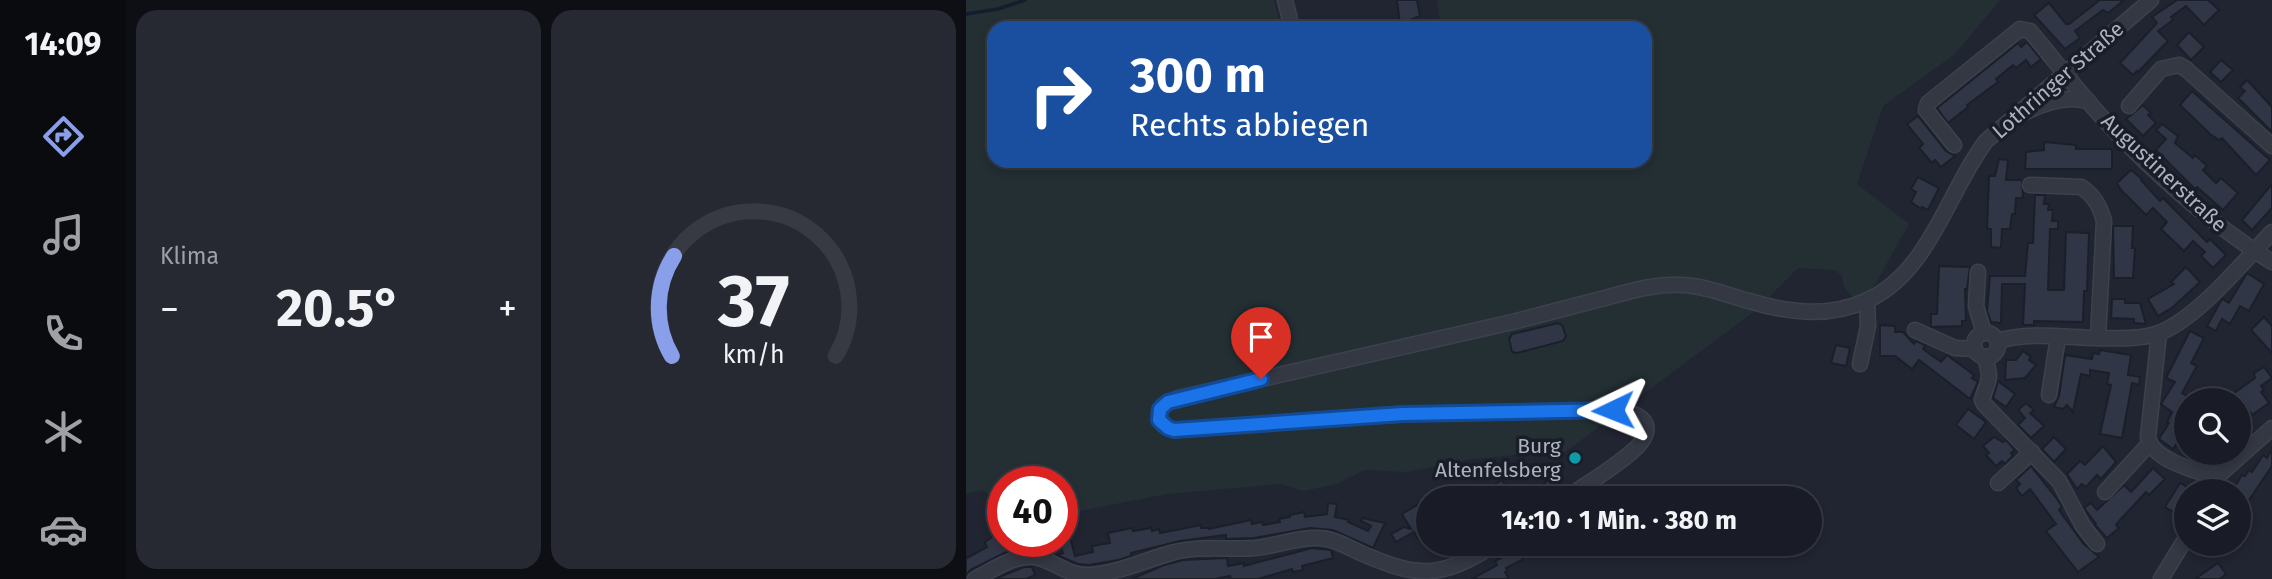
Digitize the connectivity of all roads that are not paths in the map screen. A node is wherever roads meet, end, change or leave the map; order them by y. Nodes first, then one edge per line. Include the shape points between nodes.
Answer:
1 (1285, 0) edge
2 (2151, 0) edge
3 (1290, 21) edge
4 (2065, 73) junction
5 (2088, 101) junction
6 (2129, 106) dead end
7 (2010, 119) junction
8 (1954, 145) dead end
9 (2272, 146) edge
10 (2030, 185) dead end
11 (2272, 232) edge
12 (2253, 250) junction
13 (2272, 262) edge
14 (1978, 272) dead end
15 (1867, 300) junction
16 (1915, 330) dead end
17 (1983, 333) junction
18 (2159, 333) junction
19 (2058, 337) junction
20 (2098, 338) junction
21 (1998, 341) junction
22 (1980, 353) junction
23 (1860, 364) dead end
24 (2049, 395) dead end
25 (2272, 428) edge
26 (2149, 444) junction
27 (2032, 452) junction
28 (2218, 476) junction
29 (2217, 479) edge
30 (1997, 483) dead end
31 (1583, 486) edge
32 (2105, 492) dead end
33 (2097, 544) dead end
34 (1475, 556) edge
35 (2175, 556) edge
36 (1072, 576) edge
37 (975, 579) edge
38 (2161, 579) edge

1 - 3 street
2 - 4 street, Lothringer Straße
4 - 5 street, Augustinerstraße
4 - 7 street, Lothringer Straße
4 - 8 street, Augustinerstraße via 2030,31 2020,30 1928,103 1926,110
5 - 7 street via 2045,103
5 - 12 street, Augustinerstraße via 2179,191
6 - 9 street via 2161,69 2179,65
7 - 15 street, Lothringer Straße via 1976,155 1913,261
10 - 20 street via 2081,187 2100,209 2104,221
11 - 12 street
12 - 13 street, Augustinerstraße
12 - 18 street via 2197,307
14 - 17 street via 1976,306
15 - 23 street via 1868,326
15 - 31 street, Lothringer Straße via 1817,313 1784,310 1702,287 1649,287 1178,398 1163,405 1159,414 1163,425 1174,430 1403,414 1613,410 1637,414 1646,426 1641,443
16 - 22 street via 1955,348
17 - 21 street
17 - 22 street via 1975,339
18 - 20 street
18 - 26 street
19 - 20 street
19 - 21 street
19 - 24 street
21 - 22 street via 1996,352
22 - 27 street via 1990,377 1982,400
25 - 28 street
26 - 28 street via 2166,458
26 - 32 street
27 - 30 street
27 - 33 street via 2059,481
28 - 29 street
34 - 36 street via 1430,573 1400,571 1317,537 1253,548 1173,552 1114,572
35 - 38 street
36 - 37 street via 1028,557

